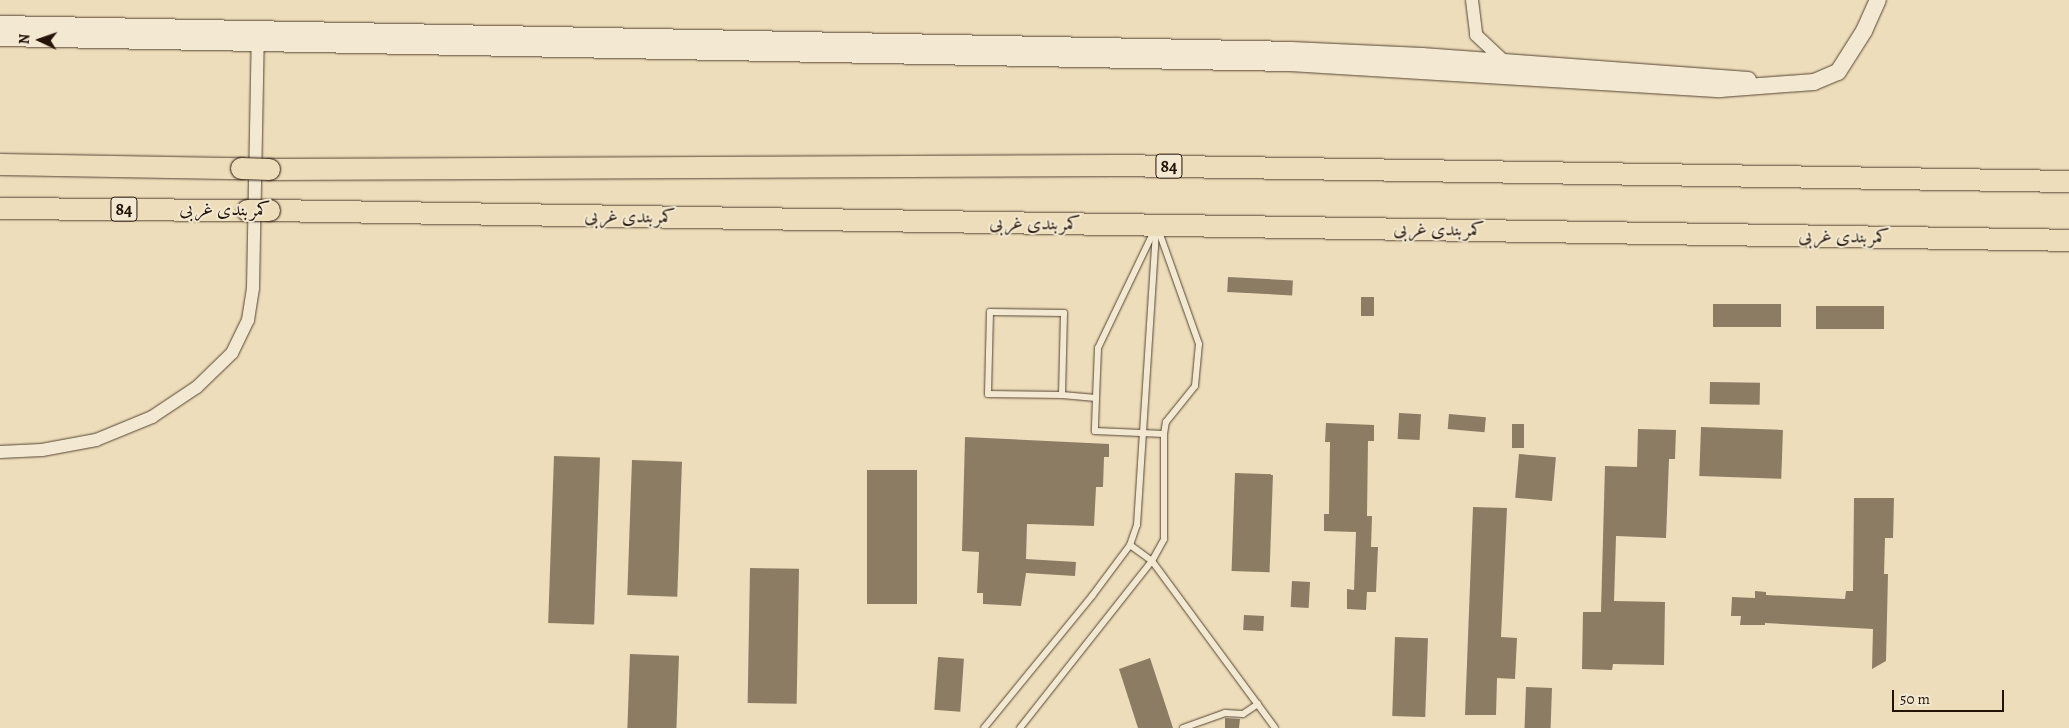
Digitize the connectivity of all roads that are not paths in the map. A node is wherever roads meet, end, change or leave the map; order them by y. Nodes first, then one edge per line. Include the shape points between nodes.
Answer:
1 (1472, 0) edge
2 (1878, 0) edge
3 (0, 24) edge
4 (258, 35) junction
5 (0, 38) edge
6 (1504, 61) junction
7 (1780, 84) junction
8 (0, 164) edge
9 (2069, 181) edge
10 (0, 208) edge
11 (1156, 226) junction
12 (2069, 240) edge
13 (1062, 395) junction
14 (1096, 398) junction
15 (1144, 433) junction
16 (1164, 434) junction
17 (0, 452) edge
18 (1130, 545) junction
19 (1152, 561) junction
20 (1258, 704) junction
21 (984, 728) edge
22 (1020, 728) edge
23 (1183, 728) edge
24 (1275, 728) edge

1 - 6 street via 1476,35
2 - 7 street via 1864,31 1838,72 1814,82
3 - 4 street
4 - 5 street
4 - 6 street via 1291,50
4 - 7 street via 1290,63 1720,89
4 - 17 street via 253,288 248,320 232,353 196,387 152,417 96,440 42,450
6 - 7 street
8 - 9 highway, 84, bridge via 269,169 1114,165
10 - 11 highway, کمربندی غربی / 84, bridge
11 - 12 highway, کمربندی غربی / 84
11 - 14 lane via 1098,348
11 - 15 lane
11 - 16 lane via 1199,344 1195,386 1166,422
13 - 13 lane via 988,394 990,312 1064,313
13 - 14 lane
14 - 15 lane via 1096,431
15 - 16 lane
15 - 18 lane via 1137,525
16 - 19 lane via 1164,539
18 - 19 lane
18 - 21 lane
19 - 20 lane
19 - 22 lane
20 - 23 lane via 1243,714 1224,713
20 - 24 lane

